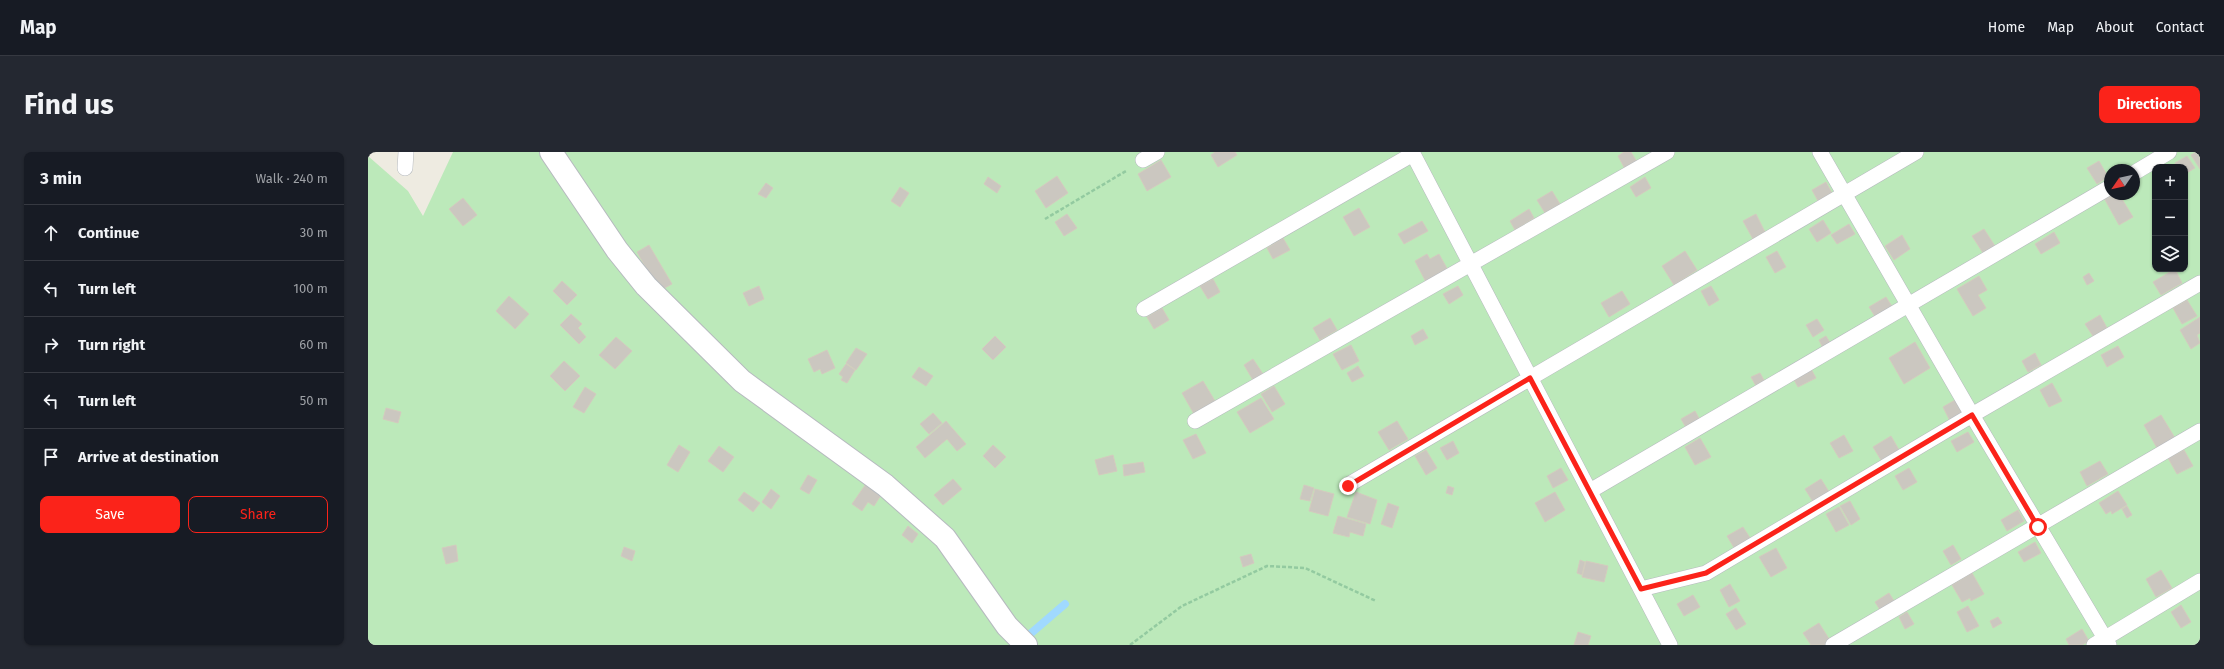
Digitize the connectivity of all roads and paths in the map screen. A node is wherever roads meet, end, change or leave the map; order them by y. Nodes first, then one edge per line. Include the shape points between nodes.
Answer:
1 (406, 152) edge
2 (551, 152) edge
3 (1157, 152) edge
4 (1667, 152) edge
5 (1820, 152) edge
6 (1916, 152) edge
7 (2169, 152) edge
8 (1412, 153) edge
9 (1144, 160) joint
10 (405, 168) dead end
11 (2140, 169) edge
12 (2104, 191) edge
13 (1844, 194) junction
14 (1045, 219) dead end
15 (1470, 264) junction
16 (2200, 283) edge
17 (1908, 305) junction
18 (1144, 309) dead end
19 (1530, 378) junction
20 (1972, 415) junction
21 (1195, 421) dead end
22 (2200, 431) edge
23 (1348, 486) dead end
24 (1590, 491) junction
25 (2038, 527) junction
26 (2200, 581) edge
27 (1641, 589) junction
28 (1376, 601) dead end
29 (2103, 643) edge
30 (1026, 645) edge
31 (1130, 645) edge
32 (1670, 645) edge
33 (1833, 645) edge

1 - 10 lane
2 - 30 street via 617,250 646,286 742,381 885,485 945,538 1007,626
3 - 9 lane
4 - 15 lane
5 - 13 lane
6 - 13 lane
7 - 11 lane
8 - 15 lane
8 - 18 lane
9 - 14 path
12 - 17 lane
13 - 17 lane
13 - 19 lane
15 - 19 lane
15 - 21 lane
16 - 20 lane
17 - 20 lane
17 - 24 lane
19 - 23 lane
19 - 24 lane
20 - 25 lane
20 - 27 lane via 1706,573
22 - 25 lane
24 - 27 lane
25 - 29 lane
25 - 33 lane
26 - 29 lane
27 - 32 lane
28 - 31 path via 1305,568 1267,566 1182,606

